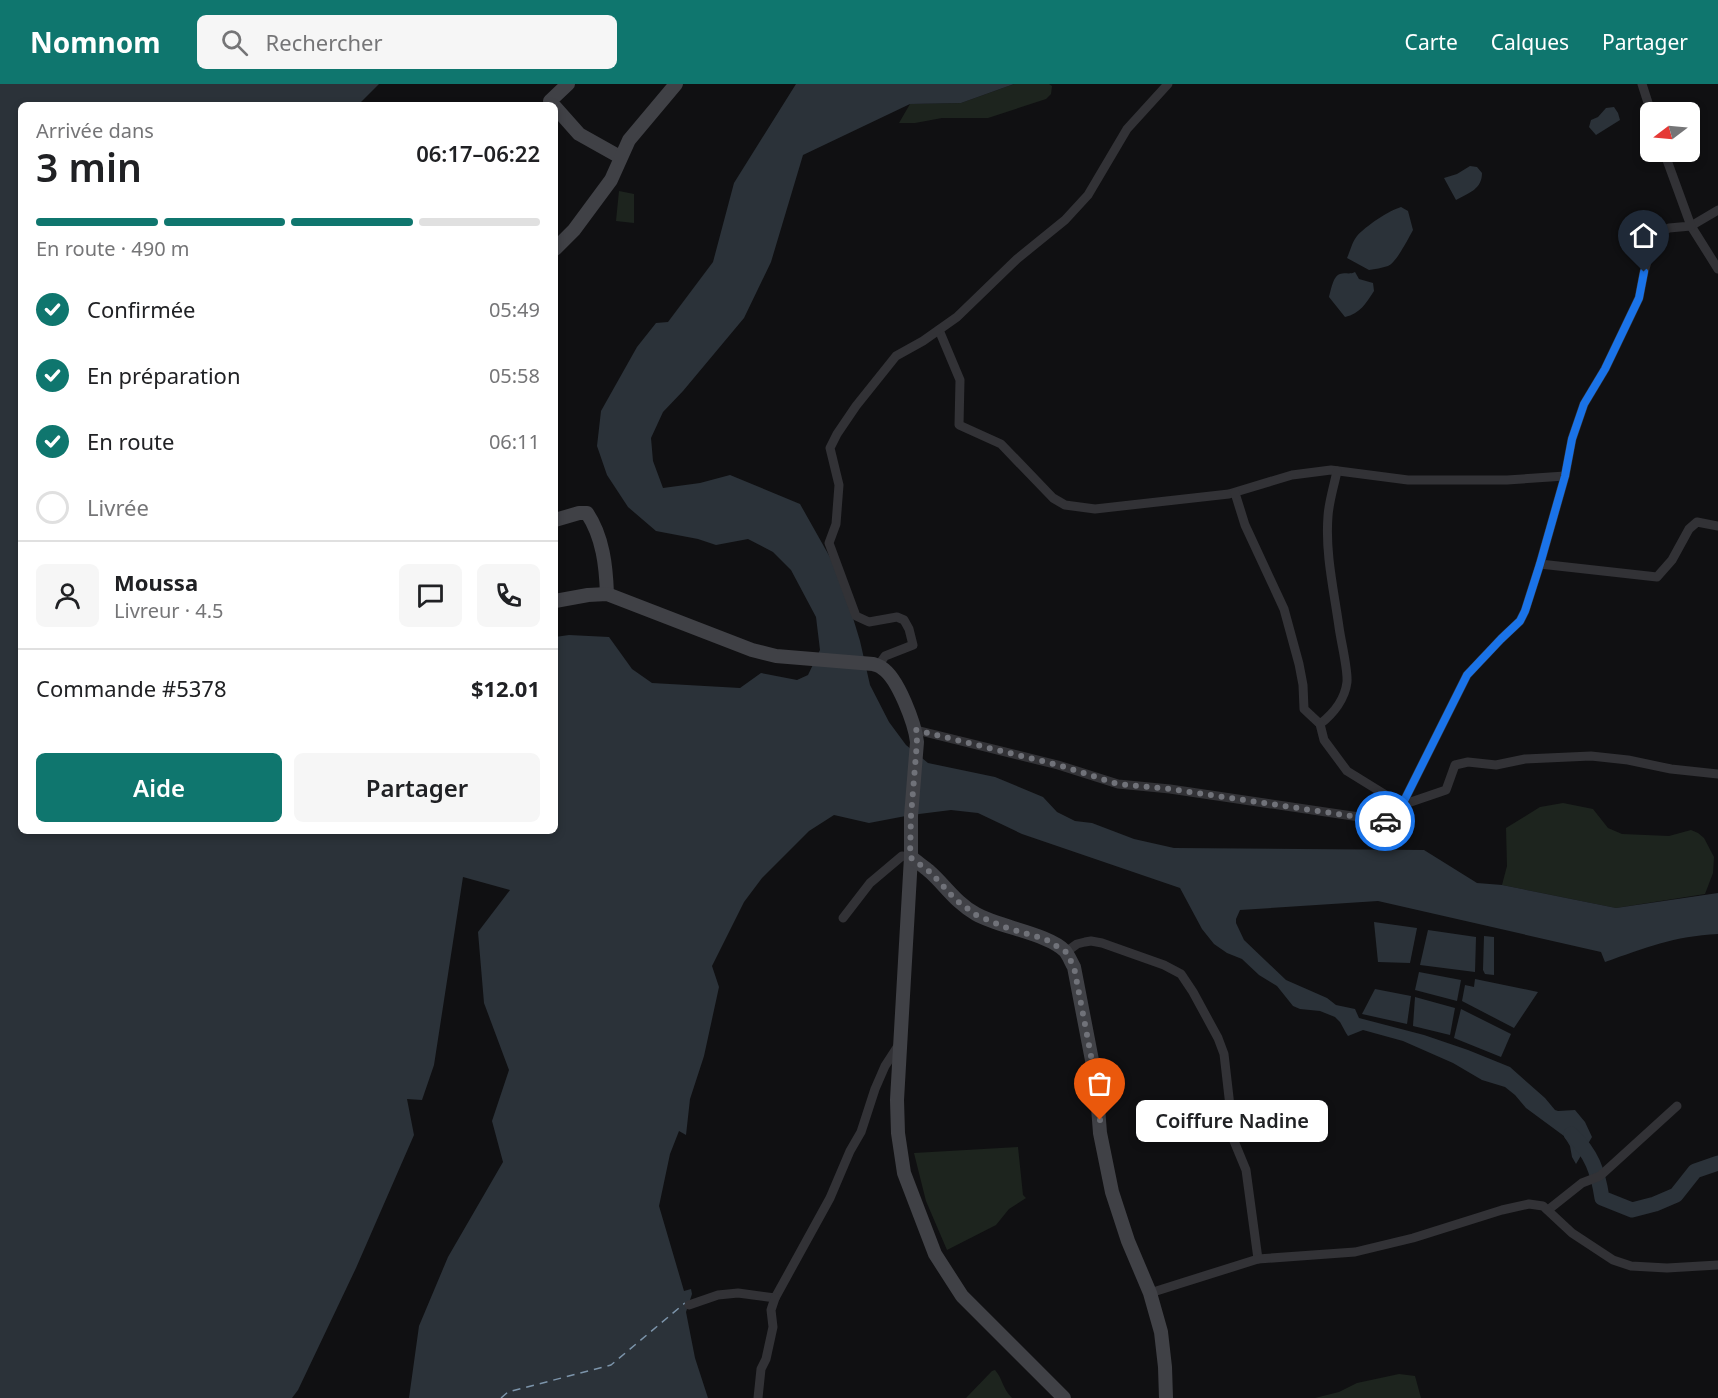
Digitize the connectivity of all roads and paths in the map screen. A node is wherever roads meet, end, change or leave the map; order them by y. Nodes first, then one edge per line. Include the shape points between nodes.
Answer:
1 (568, 84) edge
2 (676, 84) edge
3 (1167, 84) edge
4 (1642, 84) edge
5 (553, 102) edge
6 (1648, 102) edge
7 (558, 112) edge
8 (620, 157) junction
9 (1668, 162) edge
10 (1718, 210) edge
11 (1691, 226) junction
12 (558, 246) edge
13 (1718, 269) edge
14 (939, 330) junction
15 (1337, 471) junction
16 (1565, 476) junction
17 (1235, 493) junction
18 (558, 519) edge
19 (1718, 526) edge
20 (1540, 564) junction
21 (607, 594) junction
22 (558, 600) edge
23 (876, 665) junction
24 (1320, 724) junction
25 (916, 736) junction
26 (1718, 774) edge
27 (1402, 805) junction
28 (910, 857) junction
29 (843, 918) dead end
30 (1066, 952) junction
31 (901, 1043) junction
32 (1677, 1106) dead end
33 (1548, 1210) junction
34 (1258, 1259) junction
35 (1718, 1264) edge
36 (1149, 1293) junction
37 (775, 1298) junction
38 (689, 1305) dead end
39 (758, 1398) edge
40 (1065, 1398) edge
41 (1166, 1398) edge

1 - 5 main road
2 - 8 main road via 629,140
3 - 14 street via 1127,129 1088,195
4 - 6 street
7 - 8 main road via 579,134
8 - 12 main road via 605,189
9 - 11 street
10 - 11 street
11 - 13 street
11 - 16 street via 1669,228 1657,234 1639,298 1584,404
14 - 17 street via 960,380 959,425 1000,444 1053,498 1065,505 1095,509
14 - 23 street via 896,356 856,406 830,448 839,485 836,524 829,543 856,616 869,622 897,617 904,620 913,645 885,656
15 - 16 street via 1408,480
15 - 17 street via 1292,475
15 - 24 street via 1327,537 1347,685 1337,707
16 - 20 street
17 - 24 street via 1245,525 1284,609 1299,664 1304,709
18 - 21 main road via 587,513 600,538
19 - 20 street via 1698,522 1689,529 1672,560 1657,577
20 - 27 street via 1520,621 1467,675
21 - 22 main road
21 - 23 main road via 753,650 776,656
23 - 25 main road via 897,686
24 - 27 street via 1324,740 1347,771
25 - 27 street via 1058,765 1118,784 1393,822 1403,818
25 - 28 main road
26 - 27 street via 1591,756 1526,759 1496,765 1468,762 1455,765 1446,789
28 - 29 street via 902,856 870,883
28 - 30 main road via 976,915 1045,939
28 - 31 main road
30 - 34 street via 1091,940 1102,943 1181,974 1193,992 1224,1054 1234,1141 1246,1170
30 - 36 main road via 1074,967 1112,1192
31 - 37 street via 875,1089 861,1132 830,1198
31 - 40 main road via 897,1100 904,1173 935,1254 962,1296
32 - 33 street via 1599,1177 1582,1183
33 - 34 street via 1529,1204 1355,1252
33 - 35 street via 1572,1233 1613,1260 1631,1266
34 - 36 street
36 - 41 main road via 1161,1332
37 - 38 street via 718,1294
37 - 39 street

